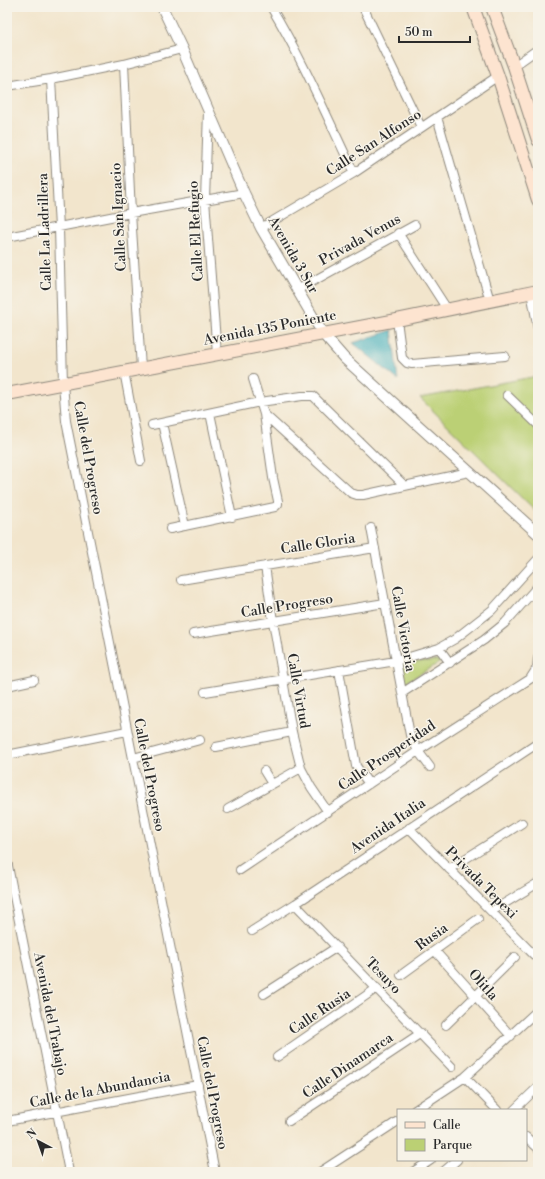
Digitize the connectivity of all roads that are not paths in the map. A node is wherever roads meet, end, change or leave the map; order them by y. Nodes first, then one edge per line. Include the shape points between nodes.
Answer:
1 (162, 7) edge
2 (271, 7) edge
3 (363, 7) edge
4 (473, 7) edge
5 (492, 7) edge
6 (182, 49) junction
7 (538, 49) edge
8 (124, 64) junction
9 (514, 66) junction
10 (7, 71) edge
11 (498, 76) junction
12 (51, 79) junction
13 (8, 86) edge
14 (208, 106) junction
15 (437, 118) junction
16 (421, 127) junction
17 (538, 140) edge
18 (354, 172) junction
19 (244, 193) junction
20 (205, 200) junction
21 (538, 200) edge
22 (131, 213) junction
23 (415, 225) dead end
24 (59, 228) junction
25 (261, 228) junction
26 (398, 234) junction
27 (7, 237) edge
28 (297, 290) junction
29 (535, 292) edge
30 (490, 301) junction
31 (447, 309) junction
32 (397, 320) junction
33 (538, 329) edge
34 (322, 334) junction
35 (216, 354) junction
36 (505, 356) dead end
37 (141, 368) junction
38 (124, 371) junction
39 (252, 379) dead end
40 (64, 383) junction
41 (7, 394) edge
42 (506, 395) dead end
43 (260, 402) junction
44 (210, 413) junction
45 (264, 414) junction
46 (162, 422) junction
47 (152, 424) dead end
48 (538, 425) edge
49 (141, 461) dead end
50 (469, 472) junction
51 (405, 486) junction
52 (232, 516) junction
53 (185, 526) junction
54 (372, 528) dead end
55 (170, 529) dead end
56 (538, 534) edge
57 (375, 548) junction
58 (538, 559) edge
59 (265, 566) junction
60 (181, 580) dead end
61 (538, 587) edge
62 (385, 603) junction
63 (273, 621) junction
64 (192, 634) dead end
65 (439, 648) junction
66 (538, 658) edge
67 (396, 661) junction
68 (450, 663) junction
69 (339, 670) junction
70 (282, 679) junction
71 (34, 680) dead end
72 (7, 686) edge
73 (205, 692) dead end
74 (402, 693) junction
75 (128, 731) junction
76 (292, 732) junction
77 (200, 740) dead end
78 (538, 743) edge
79 (216, 747) dead end
80 (418, 751) junction
81 (7, 755) edge
82 (133, 758) junction
83 (430, 767) dead end
84 (301, 768) junction
85 (264, 771) dead end
86 (272, 784) junction
87 (369, 784) junction
88 (228, 809) dead end
89 (328, 812) junction
90 (522, 823) dead end
91 (409, 828) junction
92 (7, 861) edge
93 (240, 870) dead end
94 (449, 870) junction
95 (538, 883) edge
96 (295, 904) junction
97 (492, 911) junction
98 (478, 920) dead end
99 (252, 931) dead end
100 (337, 947) junction
101 (435, 951) junction
102 (536, 954) edge
103 (515, 957) dead end
104 (401, 975) dead end
105 (377, 988) junction
106 (264, 994) dead end
107 (476, 997) junction
108 (538, 1010) edge
109 (446, 1025) dead end
110 (421, 1033) junction
111 (510, 1036) junction
112 (277, 1057) dead end
113 (452, 1067) dead end
114 (465, 1077) junction
115 (198, 1085) junction
116 (538, 1087) edge
117 (417, 1109) edge
118 (496, 1109) edge
119 (515, 1109) edge
120 (56, 1111) junction
121 (7, 1120) edge
122 (289, 1121) dead end
123 (397, 1122) edge
124 (527, 1138) edge
125 (538, 1148) edge
126 (430, 1161) edge
127 (456, 1161) edge
128 (69, 1172) edge
129 (215, 1172) edge
130 (320, 1172) edge
131 (413, 1172) edge
132 (444, 1172) edge

1 - 6 street, Avenida 3 Sur
2 - 18 street via 300,58
3 - 16 street
4 - 11 main road
5 - 9 main road
6 - 8 street
6 - 14 street, Avenida 3 Sur
7 - 9 street
8 - 12 street
8 - 22 street, Calle San Ignacio
9 - 17 main road
10 - 13 street
11 - 15 street, Calle San Alfonso
11 - 21 main road
12 - 13 street
12 - 24 street, Calle La Ladrillera
14 - 19 street, Avenida 3 Sur
14 - 20 street, Calle El Refugio
15 - 16 street, Calle San Alfonso
15 - 30 street
16 - 18 street, Calle San Alfonso
18 - 25 street, Calle San Alfonso
19 - 20 street
19 - 25 street, Avenida 3 Sur
20 - 22 street
20 - 35 street, Calle El Refugio
22 - 24 street
22 - 37 street, Calle San Ignacio
23 - 26 street, Privada Venus
24 - 27 street
24 - 40 street, Calle La Ladrillera
25 - 28 street, Avenida 3 Sur
26 - 28 street, Privada Venus
26 - 31 street
28 - 34 street, Avenida 3 Sur
29 - 30 main road, Avenida 135 Poniente
29 - 33 street
30 - 31 main road, Avenida 135 Poniente
31 - 32 main road, Avenida 135 Poniente
32 - 34 main road, Avenida 135 Poniente
32 - 36 street via 402,358 407,363
34 - 35 main road, Avenida 135 Poniente
34 - 50 street, Avenida 3 Sur via 344,358
35 - 37 main road, Avenida 135 Poniente
37 - 38 main road, Avenida 135 Poniente
38 - 40 main road, Avenida 135 Poniente
38 - 49 street
39 - 43 street
40 - 41 main road, Avenida 135 Poniente
40 - 75 street, Calle del Progreso via 66,421
42 - 48 street
43 - 44 street
43 - 45 street
43 - 51 street via 313,396
44 - 46 street
44 - 52 street
45 - 51 street via 351,492 357,495
45 - 52 street via 278,504 275,507
46 - 47 street
46 - 53 street
50 - 51 street
50 - 56 street, Avenida 3 Sur
52 - 53 street
53 - 55 street
54 - 57 street, Calle Victoria
57 - 59 street, Calle Gloria
57 - 62 street, Calle Victoria
58 - 65 street via 492,610 455,639
59 - 60 street, Calle Gloria
59 - 63 street, Calle Virtud
61 - 68 street via 505,623
62 - 63 street, Calle Progreso
62 - 67 street, Calle Victoria
63 - 64 street, Calle Progreso
63 - 70 street, Calle Virtud
65 - 67 street
65 - 68 street
66 - 80 street, Calle Prosperidad via 537,668 530,679
67 - 69 street
67 - 74 street, Calle Victoria
68 - 74 street
69 - 70 street
69 - 87 street via 356,766
70 - 73 street
70 - 76 street, Calle Virtud
71 - 72 street
74 - 80 street, Calle Victoria via 410,735
75 - 81 street
75 - 82 street, Calle del Progreso
76 - 79 street
76 - 84 street, Calle Virtud
77 - 82 street
78 - 91 street, Avenida Italia
80 - 83 street
80 - 87 street, Calle Prosperidad
82 - 115 street, Calle del Progreso
84 - 86 street
84 - 89 street, Calle Virtud
85 - 86 street
86 - 88 street
87 - 89 street, Calle Prosperidad
89 - 93 street, Calle Prosperidad
90 - 94 street
91 - 94 street, Privada Tepexi
91 - 96 street, Avenida Italia
92 - 120 street, Avenida del Trabajo
94 - 97 street, Privada Tepexi
95 - 97 street
96 - 99 street, Avenida Italia
96 - 100 street, Tesuyo
97 - 102 street, Privada Tepexi
98 - 101 street, Rusia
100 - 105 street, Tesuyo
100 - 106 street
101 - 104 street, Rusia
101 - 107 street, Olitla
103 - 107 street
105 - 110 street, Tesuyo
105 - 112 street, Calle Rusia
107 - 109 street
107 - 111 street, Olitla
108 - 111 street
110 - 113 street, Tesuyo
110 - 122 street, Calle Dinamarca
111 - 114 street
114 - 117 street
114 - 118 street
115 - 120 street, Calle de la Abundancia
115 - 129 street, Calle del Progreso
116 - 119 street
120 - 121 street, Calle de la Abundancia
120 - 128 street, Avenida del Trabajo
123 - 130 street
124 - 125 street
126 - 131 street
127 - 132 street

